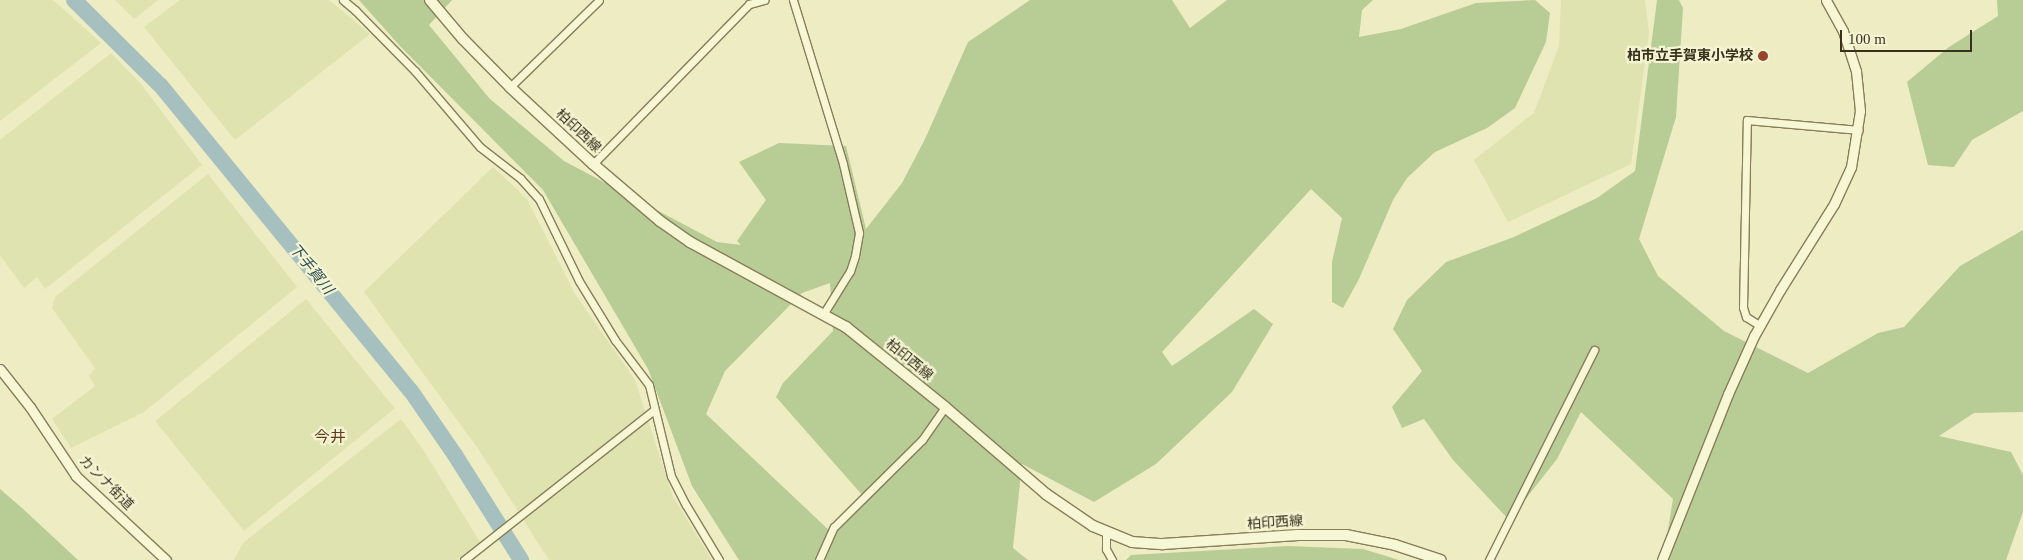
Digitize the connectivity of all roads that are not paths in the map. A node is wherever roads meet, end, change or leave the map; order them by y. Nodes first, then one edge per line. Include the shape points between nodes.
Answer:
1 (343, 0) edge
2 (430, 0) edge
3 (599, 0) edge
4 (764, 0) edge
5 (793, 0) edge
6 (1826, 0) edge
7 (510, 87) junction
8 (1859, 130) junction
9 (593, 164) junction
10 (824, 313) junction
11 (1759, 325) junction
12 (1594, 350) dead end
13 (0, 369) edge
14 (946, 407) junction
15 (654, 410) junction
16 (1106, 533) junction
17 (166, 560) edge
18 (464, 560) edge
19 (719, 560) edge
20 (819, 560) edge
21 (1112, 560) edge
22 (1441, 560) edge
23 (1489, 560) edge
24 (1662, 560) edge

1 - 15 street via 415,71 480,147 520,178 539,199 578,282 649,385
2 - 7 main road, 柏印西線
3 - 7 street
4 - 9 street via 749,4
5 - 10 street via 843,164 859,233 850,271
6 - 8 street via 1843,31 1856,71
7 - 9 main road, 柏印西線
8 - 11 street via 1844,186
8 - 11 street via 1747,120 1743,307 1746,317
9 - 10 main road, 柏印西線 via 690,242
10 - 14 main road, 柏印西線 via 846,326
11 - 24 street
12 - 23 street
13 - 17 street, カンナ街道 via 76,476
14 - 16 main road, 柏印西線 via 1046,494
14 - 20 street via 922,440 834,527
15 - 18 street
15 - 19 street via 672,476
16 - 21 street via 1106,549
16 - 22 main road, 柏印西線 via 1132,542 1171,544 1346,535 1395,545

